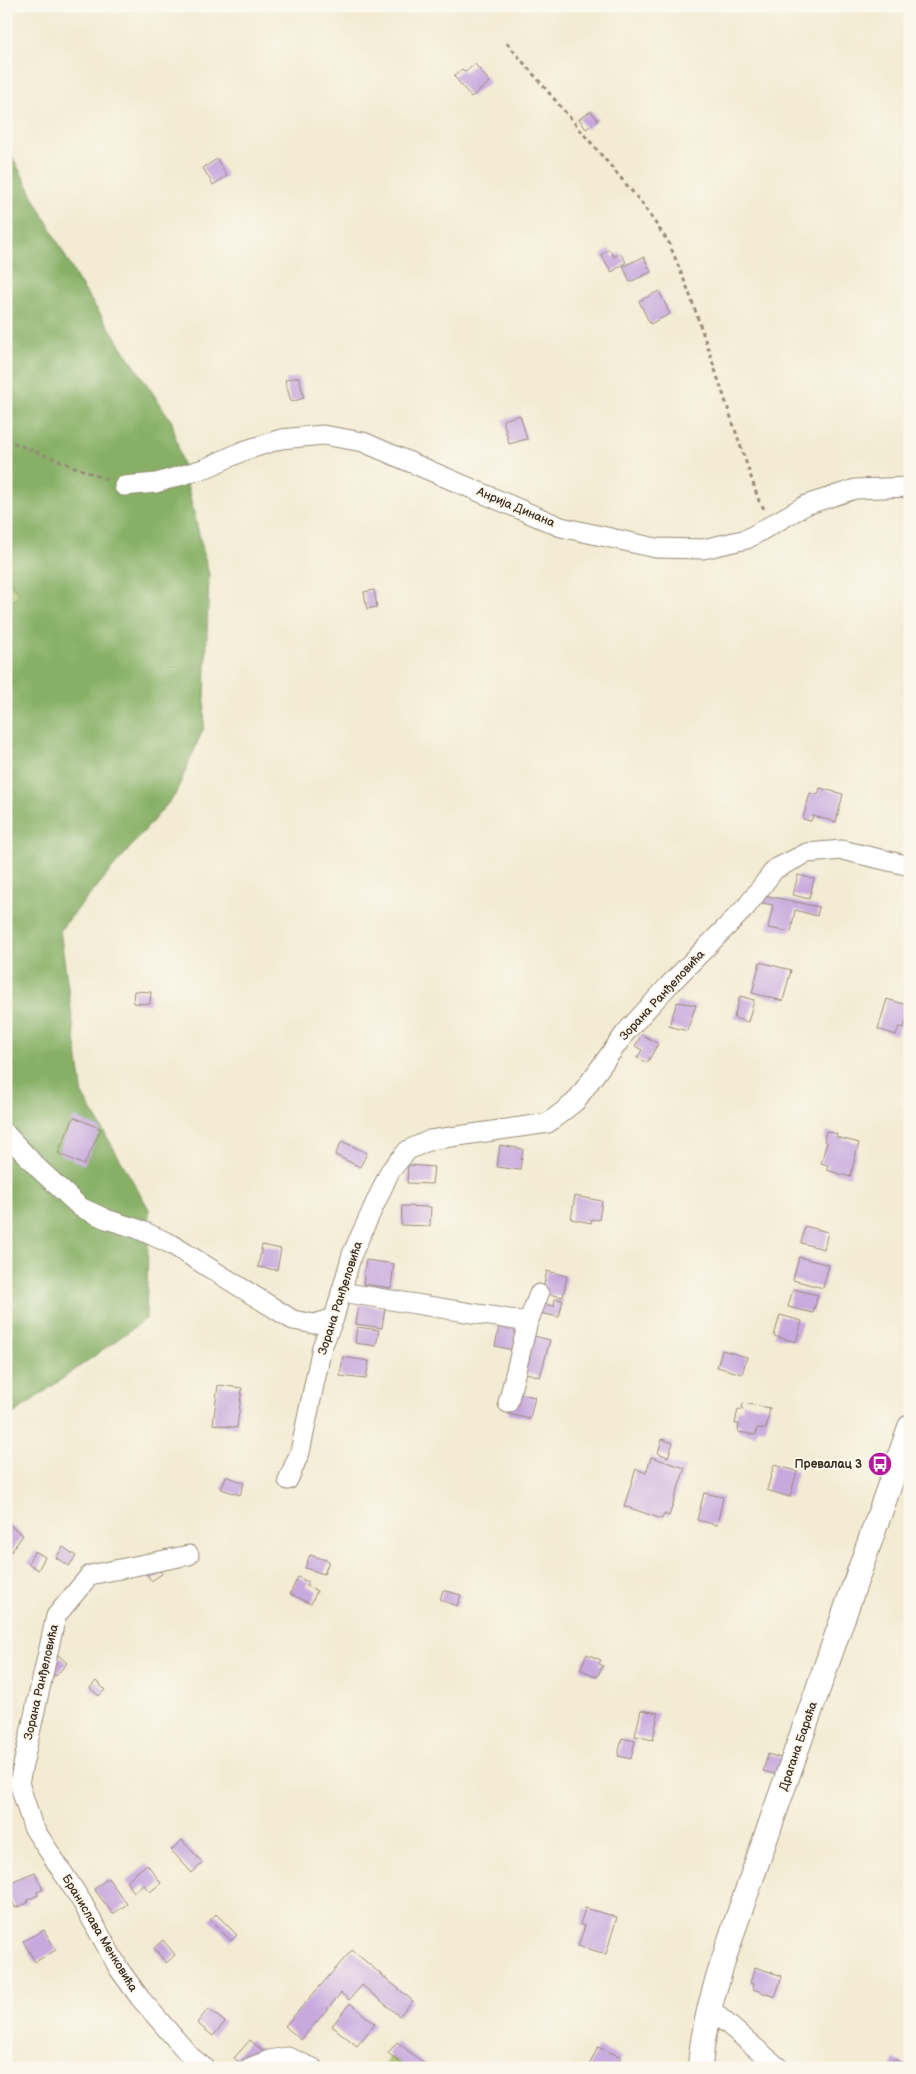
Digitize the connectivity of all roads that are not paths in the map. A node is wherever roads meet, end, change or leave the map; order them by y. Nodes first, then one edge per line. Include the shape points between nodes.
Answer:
1 (124, 486) road end
2 (910, 487) edge
3 (910, 866) edge
4 (6, 1134) edge
5 (341, 1292) junction
6 (539, 1294) dead end
7 (334, 1318) junction
8 (528, 1322) junction
9 (508, 1404) dead end
10 (910, 1427) edge
11 (288, 1480) dead end
12 (189, 1555) dead end
13 (19, 1783) joint
14 (709, 2008) junction
15 (205, 2068) edge
16 (249, 2068) edge
17 (313, 2068) edge
18 (700, 2068) edge
19 (779, 2068) edge

1 - 2 street, Анрија Динана via 156,483 197,471 281,439 324,435 362,442 561,527 656,548 703,549 746,538 806,505 855,489
3 - 5 street, Зорана Ранђеловића via 842,850 807,853 775,870 746,907 626,1032 575,1102 562,1113 548,1123 430,1140 408,1150 390,1171 352,1254
4 - 7 street via 80,1207 171,1244 294,1320 314,1324
5 - 7 street, Зорана Ранђеловића
5 - 8 street
6 - 8 street
7 - 11 street, Зорана Ранђеловића via 322,1347 300,1452
8 - 9 street
10 - 14 street, Драгана Бараћа via 734,1928
12 - 13 street, Зорана Ранђеловића via 90,1575 56,1616
13 - 15 street, Бранислава Менковића via 33,1827 82,1902 119,1969 191,2057
14 - 18 street, Драгана Бараћа
14 - 19 street
16 - 17 street via 288,2057

